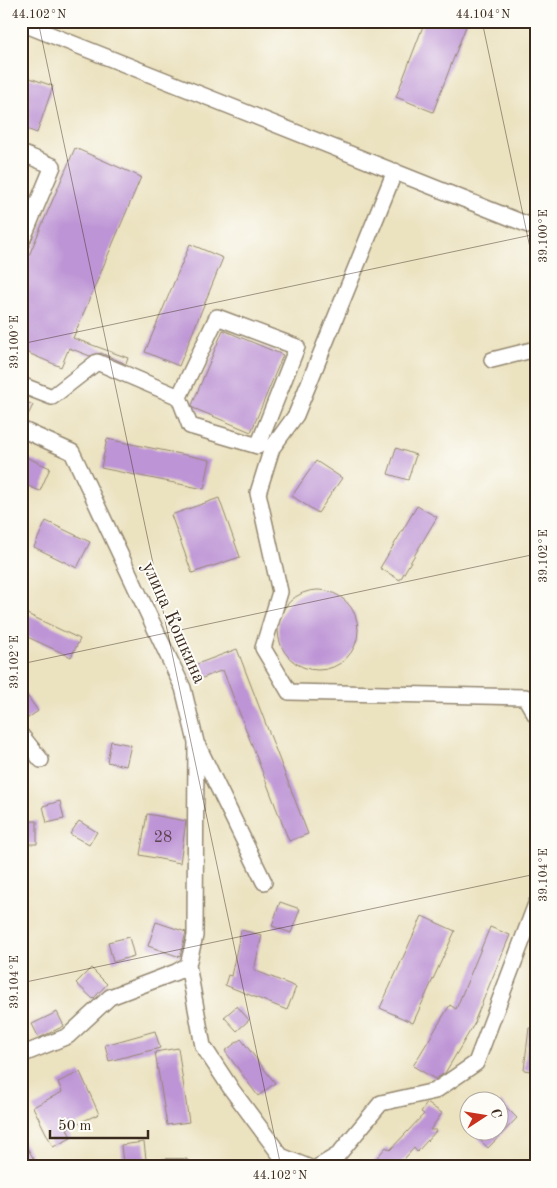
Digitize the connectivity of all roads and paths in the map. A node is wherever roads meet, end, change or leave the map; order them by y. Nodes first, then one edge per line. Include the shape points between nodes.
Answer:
1 (21, 23) edge
2 (21, 153) edge
3 (395, 171) junction
4 (536, 228) edge
5 (21, 243) edge
6 (536, 349) edge
7 (492, 360) dead end
8 (21, 385) edge
9 (179, 397) junction
10 (21, 428) edge
11 (536, 716) edge
12 (21, 735) edge
13 (196, 742) junction
14 (41, 760) dead end
15 (264, 882) dead end
16 (536, 904) edge
17 (188, 965) junction
18 (21, 1055) edge
19 (279, 1162) edge
20 (165, 1167) edge
21 (183, 1167) edge
22 (308, 1167) edge
23 (318, 1167) edge

1 - 3 street
2 - 5 street via 53,166
3 - 4 street
3 - 11 street via 296,415 272,448 258,493 280,592 263,648 289,692 525,697
6 - 7 street
8 - 9 street via 52,397 97,362
9 - 9 street via 217,316 297,347 258,446 190,426
10 - 13 street, улица Кошкина via 72,452 183,688
12 - 14 street
13 - 15 street
13 - 17 street, улица Кошкина via 195,936
16 - 23 street via 476,1063 435,1091 381,1103 338,1155
17 - 18 street via 110,997 68,1036
17 - 19 street via 203,1046
19 - 22 street
20 - 21 street

